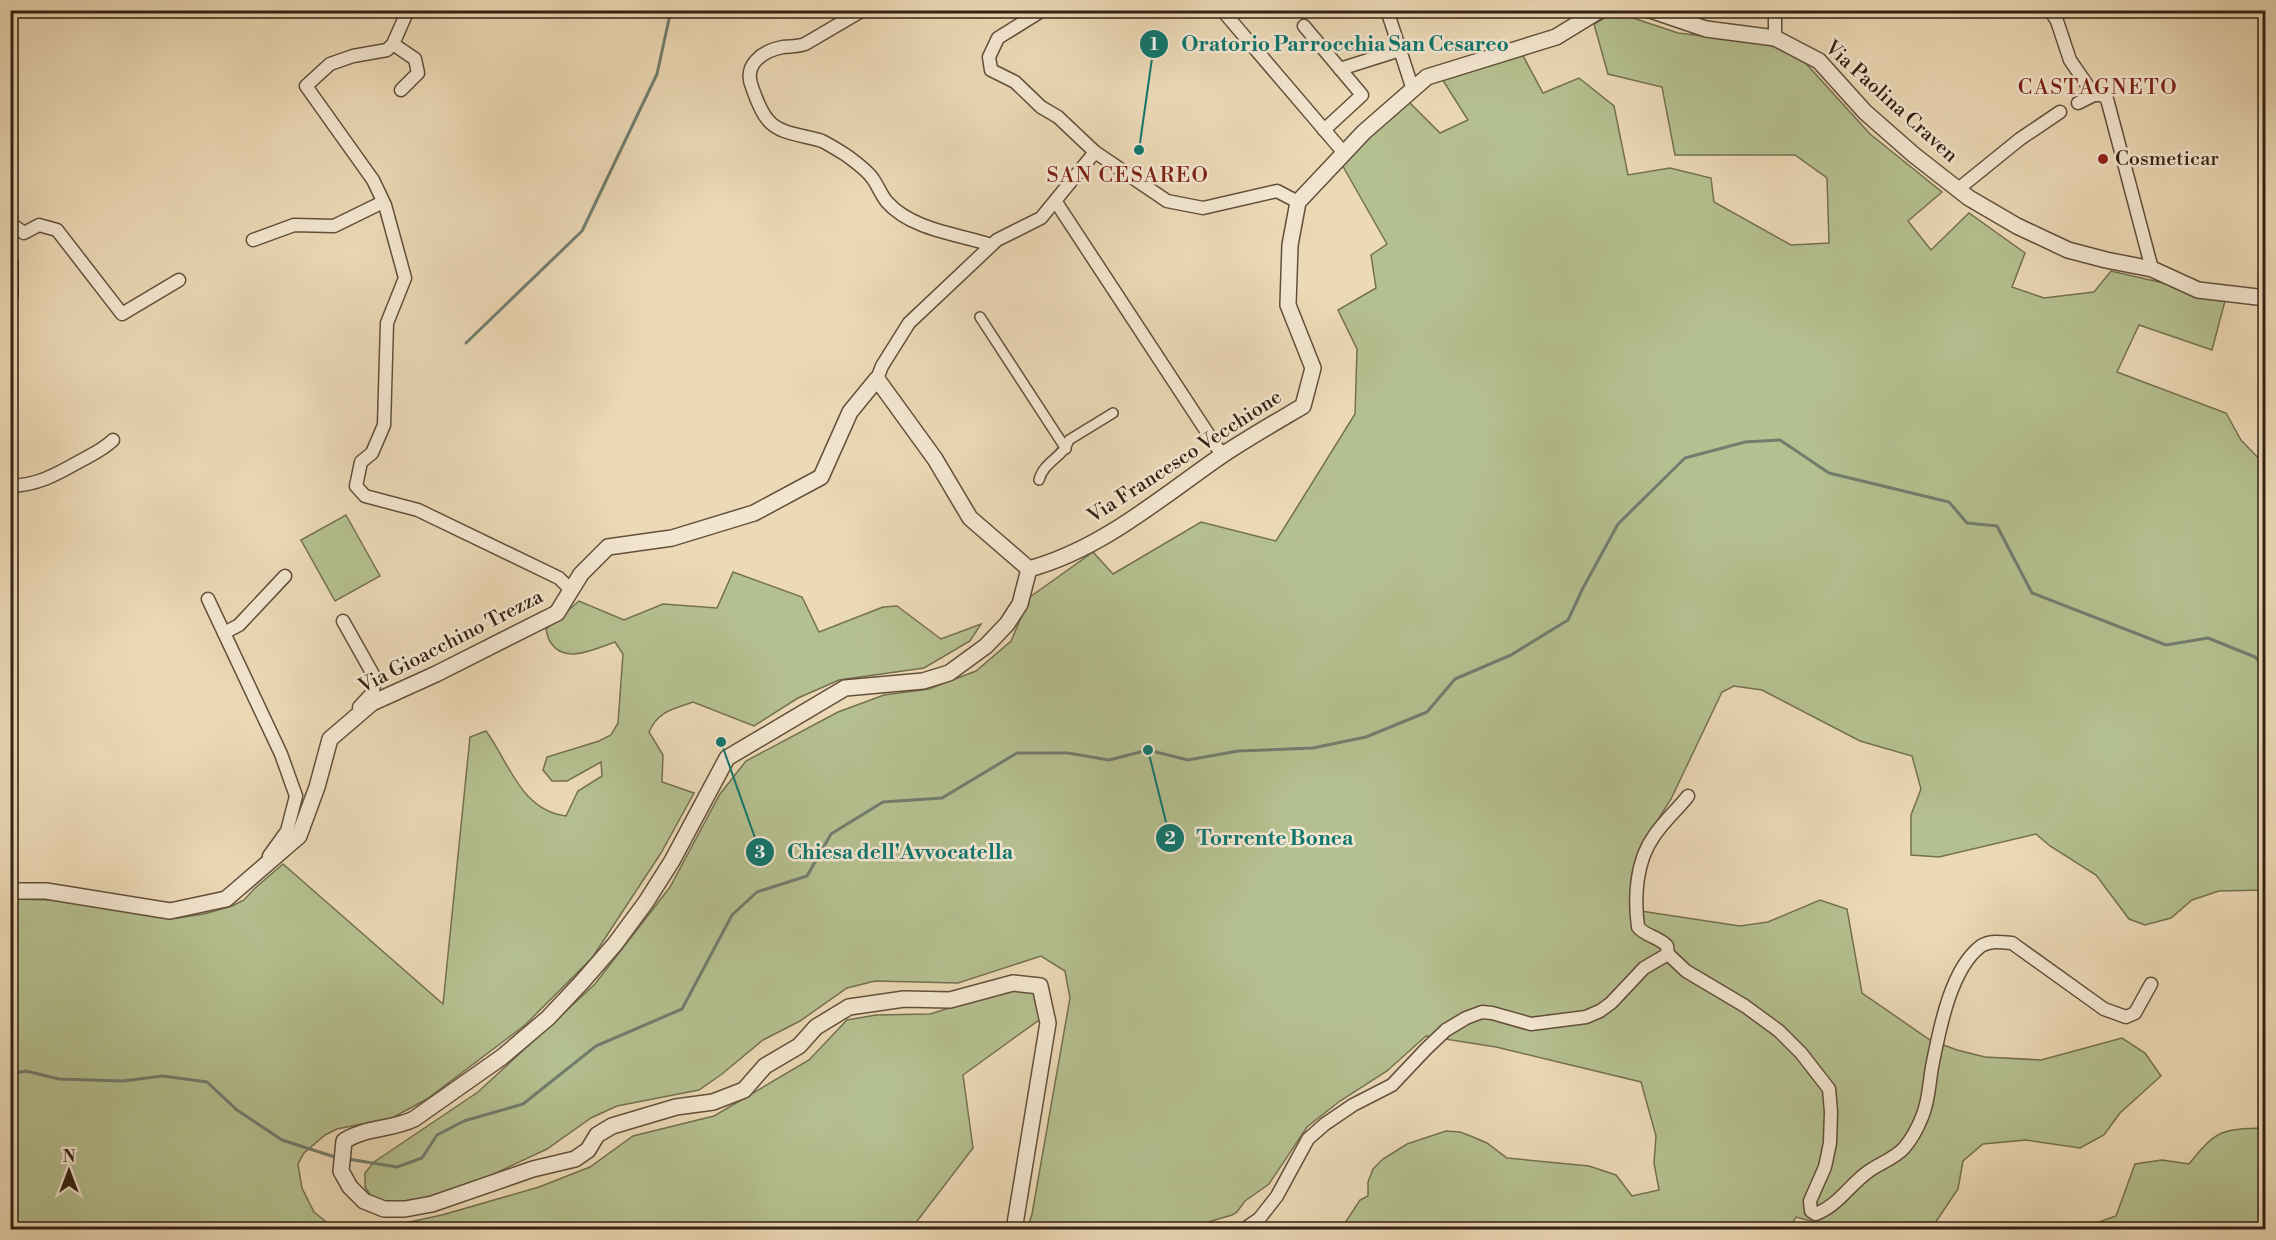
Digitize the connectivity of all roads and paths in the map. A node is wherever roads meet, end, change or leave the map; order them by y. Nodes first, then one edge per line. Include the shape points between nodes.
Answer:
1 (408, 10) edge
2 (863, 10) edge
3 (1042, 10) edge
4 (1222, 10) edge
5 (1387, 10) edge
6 (1600, 10) edge
7 (1650, 10) edge
8 (1775, 10) edge
9 (2050, 10) edge
10 (1576, 17) edge
11 (1304, 26) dead end
12 (1775, 38) junction
13 (393, 44) junction
14 (1400, 50) junction
15 (1340, 69) junction
16 (401, 90) dead end
17 (1413, 90) junction
18 (2094, 94) junction
19 (2079, 103) dead end
20 (2060, 112) dead end
21 (1324, 130) junction
22 (1095, 152) junction
23 (1344, 153) junction
24 (1957, 190) junction
25 (383, 202) junction
26 (1056, 202) junction
27 (1298, 202) junction
28 (10, 223) edge
29 (253, 240) dead end
30 (991, 245) junction
31 (10, 262) edge
32 (2152, 269) junction
33 (179, 280) dead end
34 (10, 296) edge
35 (2265, 298) edge
36 (980, 317) dead end
37 (877, 379) junction
38 (1113, 413) dead end
39 (113, 440) dead end
40 (1066, 449) junction
41 (1222, 455) junction
42 (1040, 480) dead end
43 (10, 486) edge
44 (1029, 569) junction
45 (285, 576) dead end
46 (571, 590) junction
47 (208, 599) dead end
48 (343, 621) dead end
49 (224, 633) junction
50 (347, 724) junction
51 (1688, 796) dead end
52 (256, 875) junction
53 (10, 891) edge
54 (1668, 954) junction
55 (2151, 984) dead end
56 (1014, 1230) edge
57 (1243, 1230) edge

1 - 13 street
2 - 30 street via 805,44 783,47 757,59 750,67 750,83 766,118 785,131 824,142 848,156 873,178 887,203 916,222
3 - 22 street via 998,38 989,57 991,70 1015,82
4 - 21 street
5 - 14 street
6 - 10 street
7 - 12 street, Via Paolina Craven via 1706,29
8 - 12 street
9 - 18 street via 2070,60
10 - 17 street via 1556,37 1427,77
11 - 15 street
12 - 24 street, Via Paolina Craven via 1819,60 1865,112
13 - 16 street via 415,59 418,73
13 - 25 street via 387,50 330,64 306,86 373,180
14 - 15 street
14 - 17 street
15 - 21 street via 1362,95
17 - 23 street
18 - 19 street
18 - 32 street via 2107,99
20 - 24 street
21 - 23 street
22 - 26 street
22 - 27 street via 1167,201 1203,208 1277,191
23 - 27 street
24 - 32 street, Via Paolina Craven via 2017,226 2068,250
25 - 29 street via 334,226 294,225
25 - 46 street via 405,278 387,323 384,425 372,453 362,462 356,486 365,496 418,510 559,578
26 - 30 street via 1041,218
26 - 41 street
27 - 41 street, Via Francesco Vecchione via 1290,245 1288,305 1313,368 1303,406
28 - 33 street via 24,233 39,225 57,230 122,314
30 - 37 street via 909,324
31 - 34 street
32 - 35 street, Via Paolina Craven via 2198,290
36 - 40 street
37 - 44 street via 935,459 970,518
37 - 46 street, Via Gioacchino Trezza via 850,412 821,477 754,513 672,538 608,547
38 - 40 street via 1069,440
39 - 43 street via 55,476
40 - 42 street via 1042,471
41 - 44 street, Via Francesco Vecchione via 1145,511 1065,557
44 - 56 street via 1020,604 1007,624 986,646 949,673 923,681 845,688 728,758 646,902 581,983 502,1057 414,1119 365,1130 344,1141 341,1171 364,1201 384,1209 432,1204 533,1169 575,1159 588,1150 597,1135 612,1126 676,1107 713,1102 744,1090 765,1066 849,1007 904,999 950,1000 1013,983 1040,986 1048,1023
45 - 49 street via 239,625
46 - 50 street, Via Gioacchino Trezza via 557,613 372,703
47 - 49 street, Via Gioacchino Trezza
48 - 50 street, Via Gioacchino Trezza via 375,678 374,692 344,720
49 - 52 street, Via Gioacchino Trezza via 296,796 287,831
50 - 52 street, Via Gioacchino Trezza via 330,739 299,836
51 - 54 street via 1653,837 1639,870 1638,927 1661,939
52 - 53 street, Via Gioacchino Trezza via 226,899 170,911 46,891
54 - 55 street via 1686,971 1779,1031 1829,1089 1830,1143 1825,1167 1810,1201 1811,1211 1816,1214 1841,1198 1870,1170 1897,1154 1910,1139 1927,1105 1951,991 1958,974 1981,946 1997,941 2012,944 2104,1009 2126,1017 2135,1014
54 - 57 street via 1644,968 1611,1003 1586,1017 1531,1024 1482,1012 1446,1030 1392,1085 1353,1105 1308,1139 1277,1196 1259,1219

